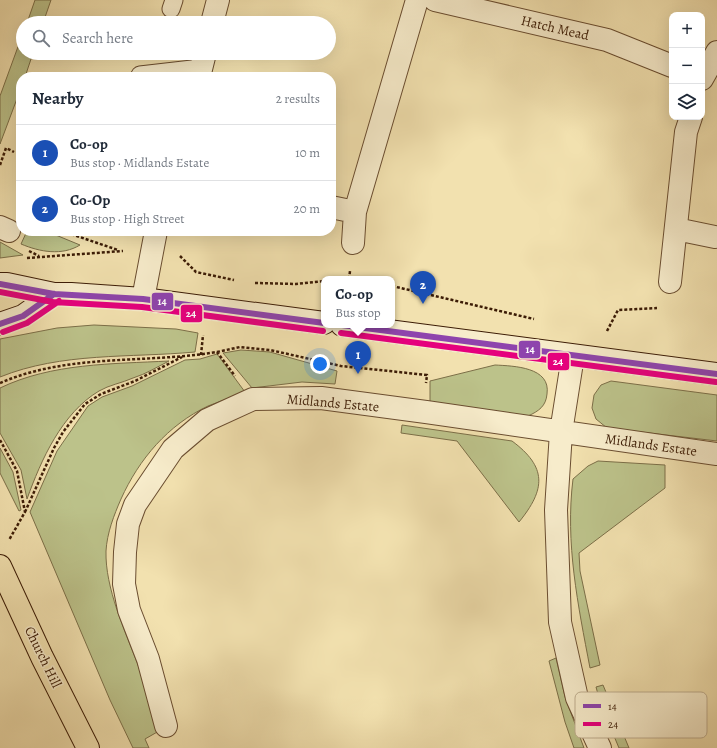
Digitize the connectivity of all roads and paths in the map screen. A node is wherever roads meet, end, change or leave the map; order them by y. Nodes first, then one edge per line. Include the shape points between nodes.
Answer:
1 (218, 0) edge
2 (417, 0) edge
3 (435, 0) edge
4 (214, 16) edge
5 (717, 52) edge
6 (669, 65) edge
7 (202, 66) edge
8 (161, 72) edge
9 (705, 73) edge
10 (690, 120) edge
11 (14, 152) dead end
12 (0, 165) edge
13 (336, 208) edge
14 (355, 212) junction
15 (676, 229) junction
16 (77, 236) edge
17 (155, 236) edge
18 (715, 237) dead end
19 (353, 243) dead end
20 (180, 256) dead end
21 (24, 258) dead end
22 (238, 281) dead end
23 (321, 281) edge
24 (670, 282) joint
25 (253, 283) dead end
26 (0, 284) edge
27 (395, 287) edge
28 (54, 294) junction
29 (143, 299) junction
30 (538, 320) dead end
31 (321, 323) edge
32 (0, 324) edge
33 (364, 328) edge
34 (599, 332) dead end
35 (217, 352) junction
36 (184, 356) junction
37 (573, 356) junction
38 (342, 366) dead end
39 (717, 374) edge
40 (0, 383) edge
41 (253, 399) junction
42 (562, 432) junction
43 (0, 440) edge
44 (717, 454) edge
45 (25, 512) junction
46 (7, 542) dead end
47 (0, 566) edge
48 (576, 692) edge
49 (166, 726) dead end
50 (595, 738) edge
51 (88, 748) edge
52 (600, 748) edge

1 - 4 street
2 - 14 street
3 - 6 street, Hatch Mead via 607,40
5 - 9 street
7 - 8 lane
10 - 15 street via 686,132
11 - 12 path via 6,148
13 - 14 street
14 - 19 street
15 - 18 street
15 - 24 street
16 - 21 path via 122,251
17 - 29 street
20 - 22 path via 196,272
23 - 25 path via 296,284
24 - 34 path via 668,308 618,310 607,333
26 - 28 street
27 - 30 path
28 - 29 street
28 - 32 street via 23,316
29 - 31 street
33 - 37 street
35 - 36 path
35 - 38 path via 240,347 263,349
35 - 41 path
36 - 40 path via 100,360 54,366
36 - 45 path via 135,381 101,394 85,404 54,448
37 - 39 street
37 - 42 street
41 - 42 street, Midlands Estate via 321,398
41 - 49 street, Midlands Estate via 207,420 173,450 135,506 128,524 124,584 129,610 148,659
42 - 44 street, Midlands Estate
42 - 48 street via 556,510 560,622
43 - 45 path via 17,471
45 - 46 path
47 - 51 main road, Church Hill
50 - 52 street

